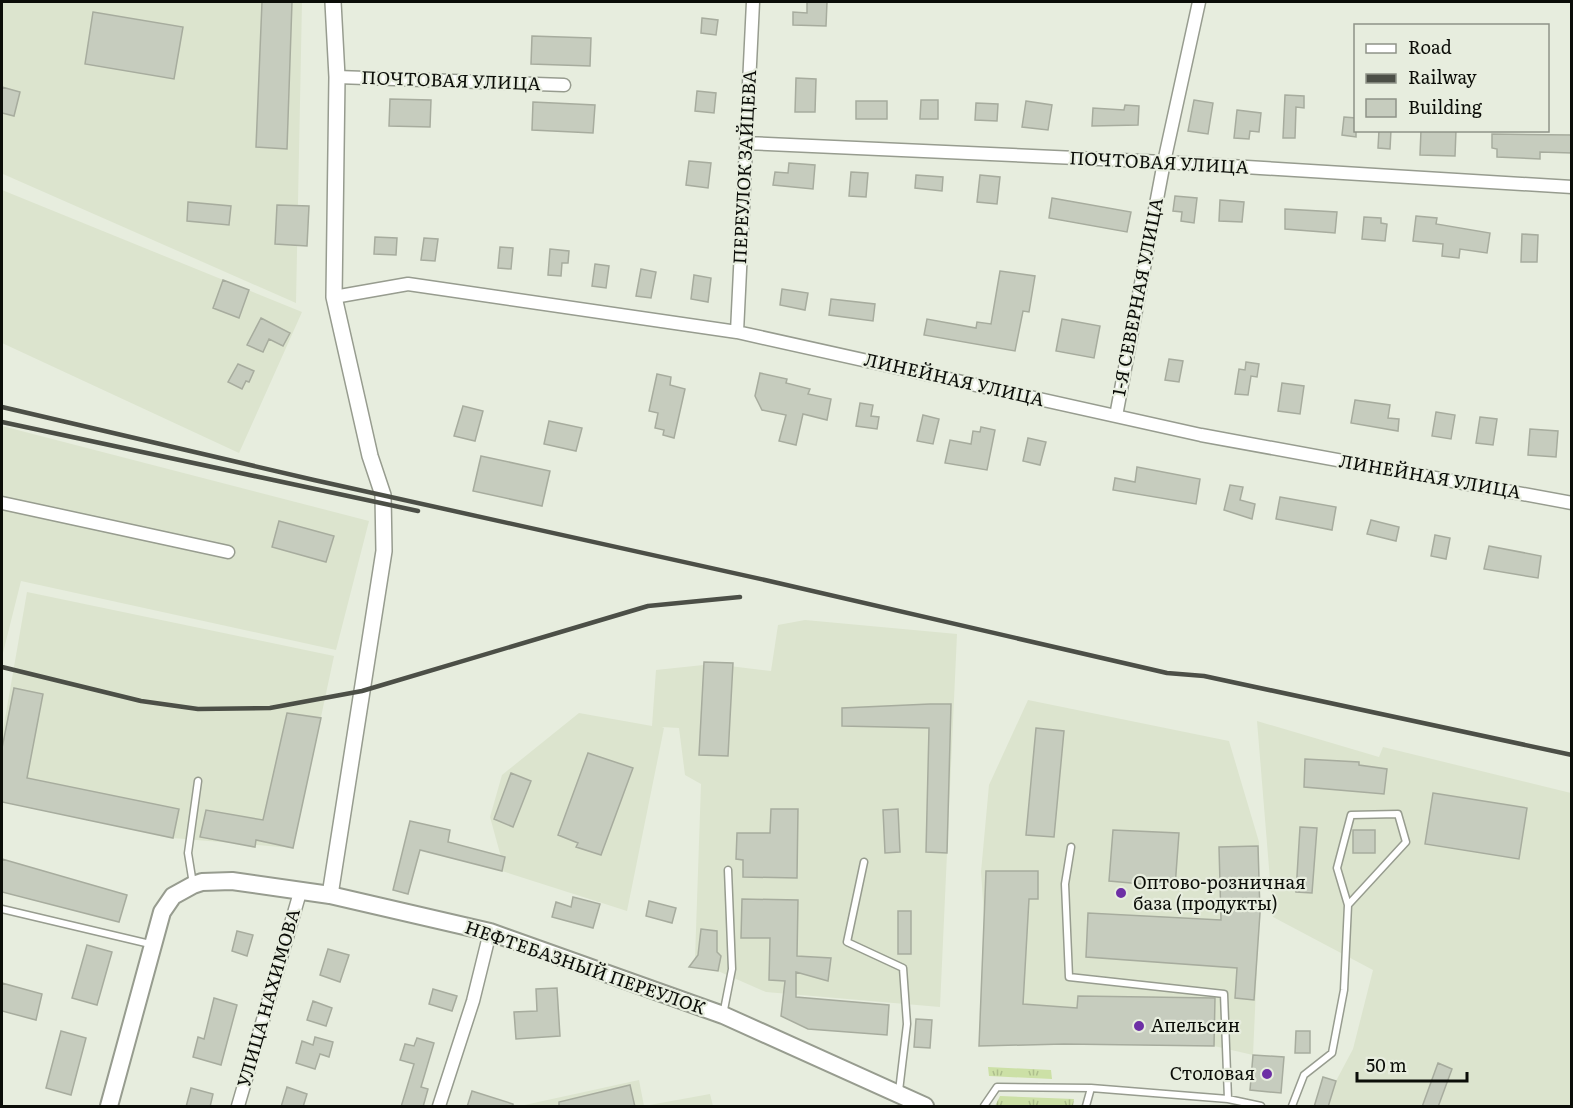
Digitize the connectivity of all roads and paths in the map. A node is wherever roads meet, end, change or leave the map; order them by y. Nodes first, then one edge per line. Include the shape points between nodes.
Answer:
1 (333, 2) edge
2 (753, 2) edge
3 (1199, 2) edge
4 (337, 77) junction
5 (564, 85) dead end
6 (746, 143) junction
7 (1164, 162) junction
8 (1572, 187) edge
9 (334, 297) junction
10 (737, 332) junction
11 (1116, 416) junction
12 (2, 503) edge
13 (1572, 503) edge
14 (228, 552) dead end
15 (198, 781) dead end
16 (1071, 847) dead end
17 (864, 862) dead end
18 (728, 870) dead end
19 (193, 885) junction
20 (301, 889) junction
21 (330, 895) junction
22 (1348, 905) junction
23 (2, 909) edge
24 (490, 932) junction
25 (154, 945) junction
26 (723, 1015) junction
27 (1091, 1088) junction
28 (898, 1095) junction
29 (1228, 1099) junction
30 (109, 1107) edge
31 (238, 1107) edge
32 (439, 1107) edge
33 (925, 1107) edge
34 (984, 1107) edge
35 (1086, 1107) edge
36 (1261, 1107) edge
37 (1292, 1107) edge

1 - 4 street
2 - 6 street, ПЕРЕУЛОК ЗАЙЦЕВА
3 - 7 street, 1-Я СЕВЕРНАЯ УЛИЦА
4 - 5 street, ПОЧТОВАЯ УЛИЦА
4 - 9 street
6 - 7 street, ПОЧТОВАЯ УЛИЦА
6 - 10 street, ПЕРЕУЛОК ЗАЙЦЕВА
7 - 8 street, ПОЧТОВАЯ УЛИЦА
7 - 11 street, 1-Я СЕВЕРНАЯ УЛИЦА
9 - 10 street, ЛИНЕЙНАЯ УЛИЦА via 408,284
9 - 21 street via 370,456 383,495 384,550
10 - 11 street, ЛИНЕЙНАЯ УЛИЦА
11 - 13 street, ЛИНЕЙНАЯ УЛИЦА
12 - 14 street
15 - 19 lane via 188,853
16 - 29 lane via 1065,884 1069,977 1224,994
17 - 28 lane via 847,942 903,968 907,1024
18 - 26 lane via 732,969
19 - 20 main road, НЕФТЕБАЗНЫЙ ПЕРЕУЛОК via 232,881
19 - 25 main road via 167,904
20 - 21 main road, НЕФТЕБАЗНЫЙ ПЕРЕУЛОК
20 - 31 street, УЛИЦА НАХИМОВА
21 - 24 main road, НЕФТЕБАЗНЫЙ ПЕРЕУЛОК
22 - 22 lane via 1406,842 1398,814 1351,815 1337,868
22 - 37 lane via 1344,990 1332,1053 1304,1075
23 - 25 lane
24 - 26 main road, НЕФТЕБАЗНЫЙ ПЕРЕУЛОК
24 - 32 street
25 - 30 main road
26 - 28 main road, НЕФТЕБАЗНЫЙ ПЕРЕУЛОК
27 - 29 lane
27 - 34 lane via 997,1087
27 - 35 lane
28 - 33 main road, НЕФТЕБАЗНЫЙ ПЕРЕУЛОК
29 - 36 lane

